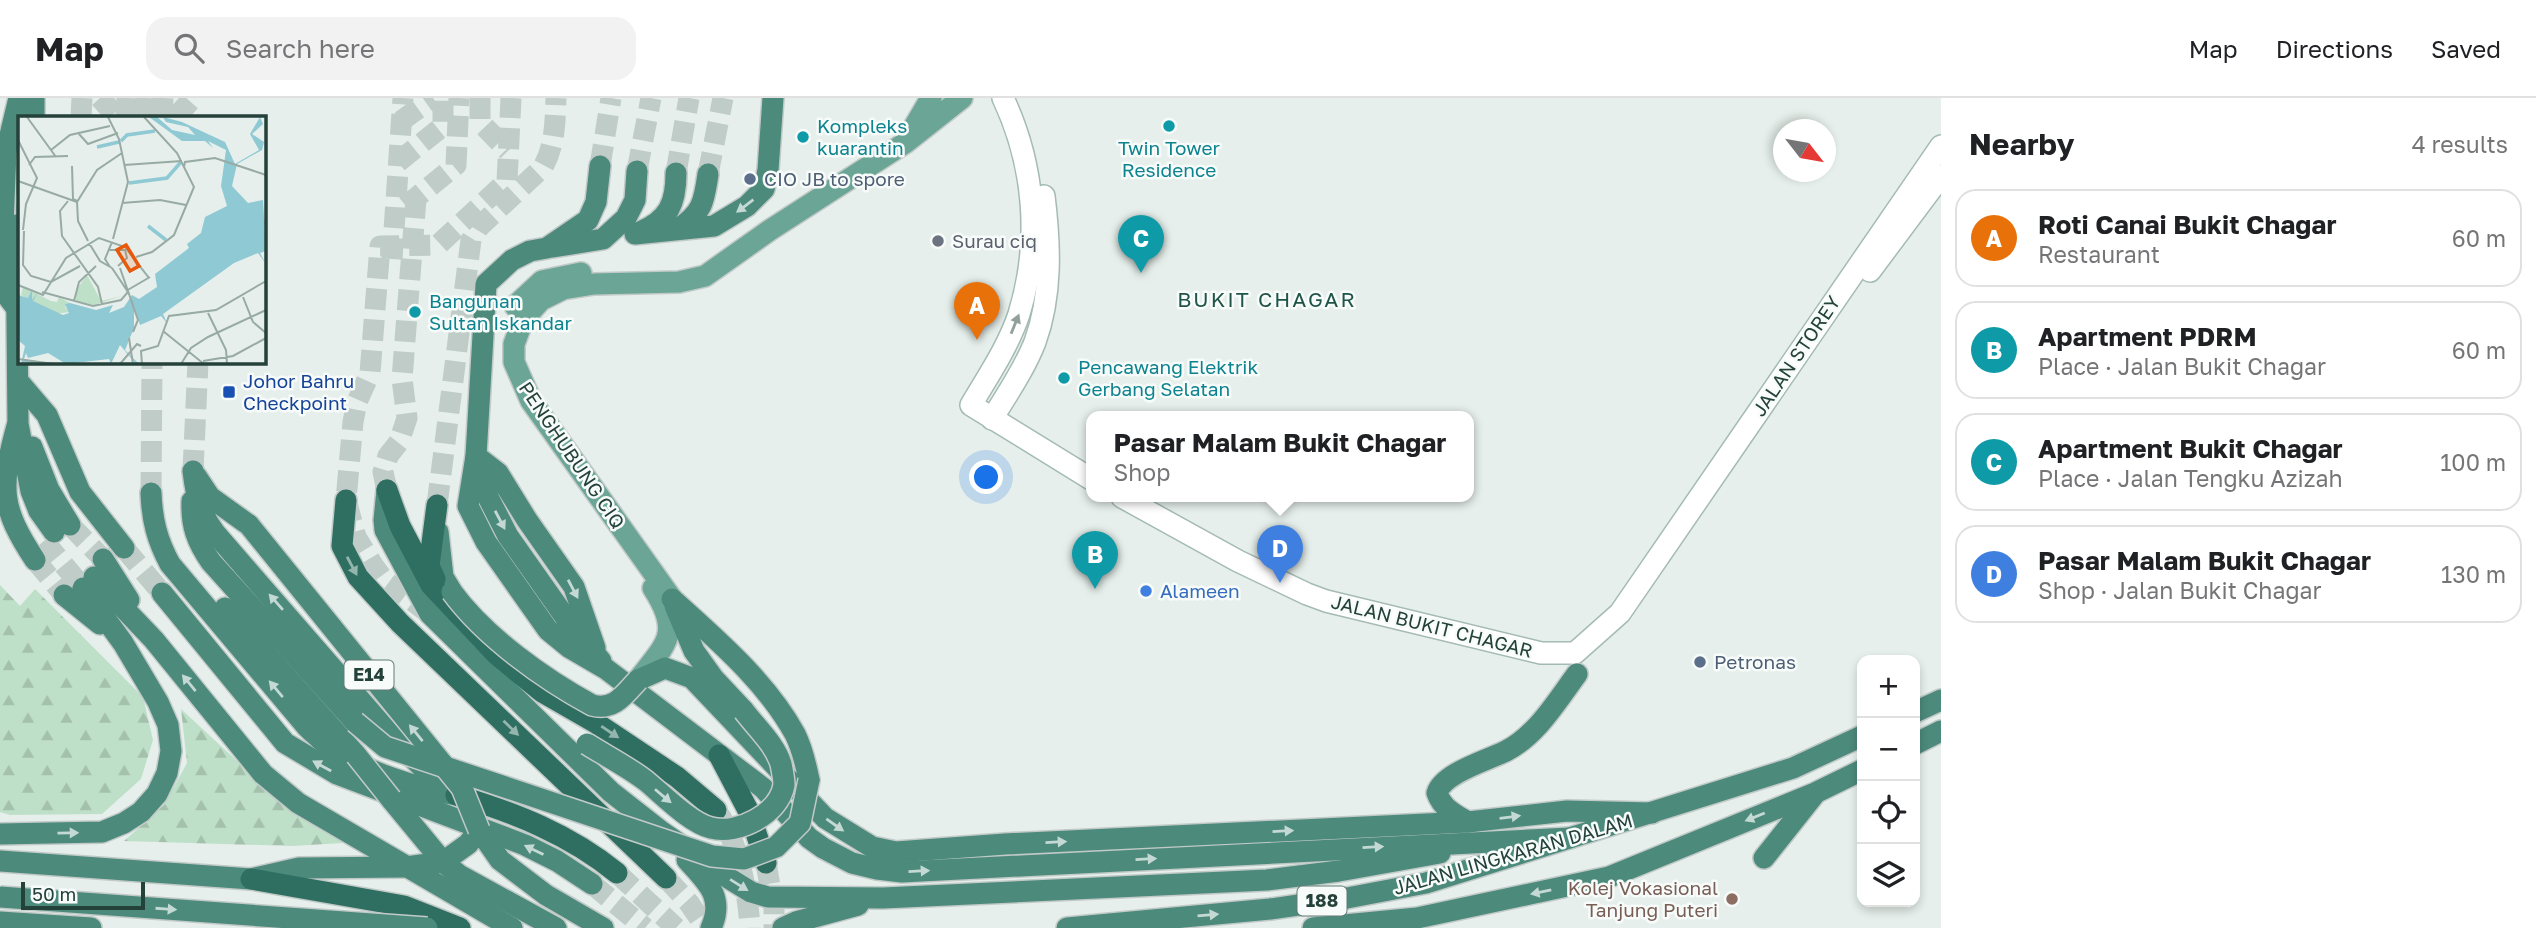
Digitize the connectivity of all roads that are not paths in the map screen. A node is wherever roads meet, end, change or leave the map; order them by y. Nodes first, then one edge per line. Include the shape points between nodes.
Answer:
1 (19, 98) edge
2 (28, 98) edge
3 (34, 98) edge
4 (773, 98) edge
5 (930, 98) edge
6 (962, 98) edge
7 (1003, 98) edge
8 (1012, 98) edge
9 (25, 116) edge
10 (34, 116) edge
11 (905, 143) junction
12 (1941, 146) edge
13 (600, 166) tunnel mouth
14 (637, 171) tunnel mouth
15 (676, 173) tunnel mouth
16 (708, 174) tunnel mouth
17 (1941, 176) edge
18 (16, 225) dead end
19 (678, 229) junction
20 (635, 234) junction
21 (603, 239) junction
22 (547, 248) junction
23 (18, 311) edge
24 (18, 381) junction
25 (992, 419) junction
26 (18, 424) junction
27 (1742, 436) junction
28 (476, 456) junction
29 (569, 466) junction
30 (193, 471) junction
31 (1086, 476) edge
32 (346, 500) dead end
33 (1131, 502) edge
34 (437, 505) tunnel mouth
35 (124, 548) tunnel mouth
36 (162, 593) tunnel mouth
37 (448, 596) junction
38 (672, 599) junction
39 (602, 661) junction
40 (1577, 674) dead end
41 (638, 680) junction
42 (510, 696) junction
43 (1941, 700) edge
44 (1920, 710) edge
45 (1941, 731) edge
46 (1857, 738) edge
47 (1920, 742) edge
48 (719, 755) junction
49 (1857, 772) edge
50 (1815, 793) junction
51 (456, 794) junction
52 (716, 810) tunnel mouth
53 (1652, 813) junction
54 (1468, 822) junction
55 (411, 825) junction
56 (478, 830) junction
57 (662, 832) junction
58 (0, 834) edge
59 (1570, 838) junction
60 (1500, 840) junction
61 (385, 855) junction
62 (1763, 858) dead end
63 (0, 861) edge
64 (443, 862) junction
65 (766, 863) tunnel mouth
66 (330, 867) junction
67 (406, 867) junction
68 (617, 873) tunnel mouth
69 (666, 877) tunnel mouth
70 (250, 879) junction
71 (592, 884) tunnel mouth
72 (0, 897) edge
73 (362, 898) junction
74 (883, 898) junction
75 (1417, 918) junction
76 (0, 922) edge
77 (91, 928) edge
78 (377, 928) edge
79 (427, 928) edge
80 (460, 928) edge
81 (512, 928) edge
82 (556, 928) edge
83 (603, 928) edge
84 (711, 928) edge
85 (783, 928) edge
86 (1067, 928) edge
87 (1313, 928) edge
88 (1388, 928) edge

1 - 23 highway via 6,152 1,274 5,293
2 - 9 highway
3 - 10 highway
4 -> 19 highway via 764,189 747,206 714,226
5 - 11 main road
6 - 11 main road, PENGHUBUNG CIQ
25 -> 7 main road via 971,405 1018,316 1031,260 1033,212 1020,144
8 - 25 main road via 1042,170 1050,265 1034,343
11 - 29 main road, PENGHUBUNG CIQ via 705,276 679,282 578,286 554,292 532,308 517,332 514,362
12 - 27 main road, JALAN STOREY
13 - 22 highway via 596,202 587,220
14 - 21 highway via 635,200 626,218
15 - 20 highway via 676,195 667,213
16 - 19 highway via 696,217
17 - 27 main road, JALAN STOREY
18 - 23 highway
19 - 20 highway
20 - 21 highway
21 - 22 highway
22 - 28 highway via 512,260 486,284
23 - 24 highway
24 - 26 highway
24 - 35 highway via 47,415 80,492
25 - 31 main road
26 - 26 highway via 10,467 14,489 51,540 44,480
27 - 33 main road, JALAN BUKIT CHAGAR via 1620,613 1575,653 1541,653 1326,601 1271,578
28 -> 39 highway via 498,473 574,587
28 -> 39 highway via 468,506 486,542 548,630 570,648
29 - 38 main road, PENGHUBUNG CIQ
29 - 41 main road via 667,615 669,636
30 - 38 highway, bridge via 191,519 211,562 355,722 384,747 712,856 744,859 776,847 800,823 808,780 795,734 766,693 724,646
51 -> 30 highway via 405,751 215,533 197,503
56 -> 30 highway, E14, bridge via 462,788 249,525 210,497
32 -> 69 highway via 342,546 358,578
34 - 37 highway
71 -> 36 highway via 525,845 337,774 285,743
37 - 41 highway, bridge via 511,650 592,705 617,703
37 - 42 highway via 431,585 387,490 386,530 430,614
37 -> 52 highway via 497,655 542,692 677,777
42 -> 38 highway, bridge via 644,779 685,814 711,828 746,825 762,816 778,800 784,785 780,762 694,650
39 - 48 highway
40 - 54 highway via 1539,724 1510,749 1439,787 1443,804
41 -> 54 highway via 665,668 692,678 825,818 872,847 896,852
42 - 57 highway via 611,792
43 - 44 highway
45 - 47 highway
46 - 53 highway, JALAN LINGKARAN DALAM / 188 via 1793,768
48 -> 60 highway via 763,788 823,848 852,863 902,872
48 - 65 highway via 748,812
49 - 50 highway, JALAN LINGKARAN DALAM / 188
50 - 62 highway
50 -> 75 highway, JALAN LINGKARAN DALAM / 188 via 1609,877
51 -> 55 highway, bridge via 419,787 357,762 332,749 307,727 170,564 158,542 151,493 180,557 356,755 391,799
51 - 68 highway via 549,829
54 -> 53 highway via 1567,811
53 - 59 highway, JALAN LINGKARAN DALAM / 188
55 - 61 highway via 413,839 405,850
55 - 64 highway
56 - 64 highway via 468,844
56 - 83 highway via 500,860 546,895
57 -> 74 highway via 751,892 768,897
57 - 84 highway via 712,890 718,909
58 - 61 highway via 102,832 124,824 157,794 167,773 171,751 168,725 86,580 154,640 262,774 298,803
59 - 60 highway
86 -> 59 highway, JALAN LINGKARAN DALAM / 188 via 1348,898 1426,883
60 - 74 highway via 1413,859 1267,880
61 - 66 highway via 355,855
61 - 67 highway
63 - 70 highway
64 - 67 highway
64 - 82 highway
66 - 67 highway
66 - 70 highway via 299,868
67 - 81 highway
70 - 73 highway
72 -> 79 highway, bridge
73 - 78 highway via 376,911
73 - 80 highway via 404,905
74 - 85 highway
75 - 87 highway, JALAN LINGKARAN DALAM / 188
75 - 88 highway
76 - 77 highway

